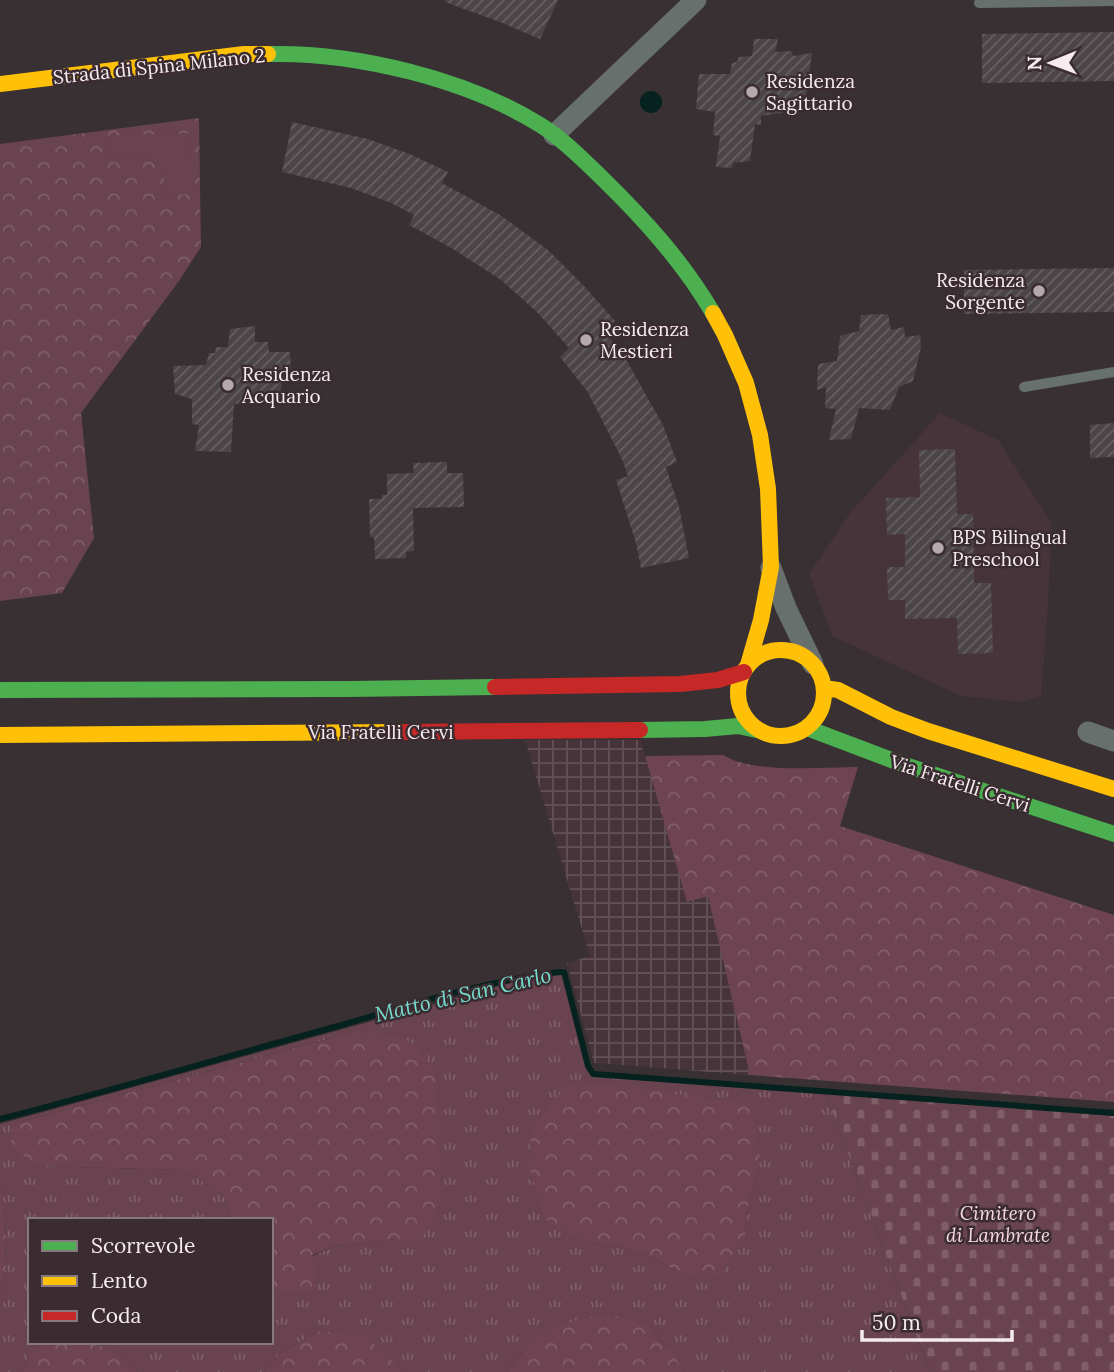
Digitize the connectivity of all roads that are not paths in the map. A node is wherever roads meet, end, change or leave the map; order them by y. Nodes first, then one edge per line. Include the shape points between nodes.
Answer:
1 (696, 0) edge
2 (1114, 1) edge
3 (979, 3) dead end
4 (0, 84) edge
5 (554, 135) junction
6 (1114, 372) edge
7 (1024, 387) dead end
8 (771, 568) junction
9 (813, 664) junction
10 (746, 668) junction
11 (824, 688) junction
12 (0, 690) edge
13 (807, 728) junction
14 (761, 731) junction
15 (1087, 732) dead end
16 (0, 735) edge
17 (1114, 741) edge
18 (1114, 789) edge
19 (1114, 834) edge

1 - 5 street
2 - 3 lane
4 - 5 street, Strada di Spina Milano 2 via 244,54 311,54 397,67 447,82 504,106
5 - 8 street, Strada di Spina Milano 2 via 631,205 665,243 724,332 749,390 757,423 767,486
6 - 7 lane
8 - 9 street, Strada di Spina Milano 2
8 - 10 street, Strada di Spina Milano 2 via 761,623
9 - 10 street via 780,650 763,654
9 - 11 street
10 - 12 street via 718,680 680,684
10 - 14 street via 738,698 749,723
11 - 13 street via 819,715
11 - 18 street, Via Fratelli Cervi via 838,690 903,722
13 - 14 street via 790,736
13 - 19 street, Via Fratelli Cervi via 1087,833
14 - 16 street, Via Fratelli Cervi via 738,726
15 - 17 street

